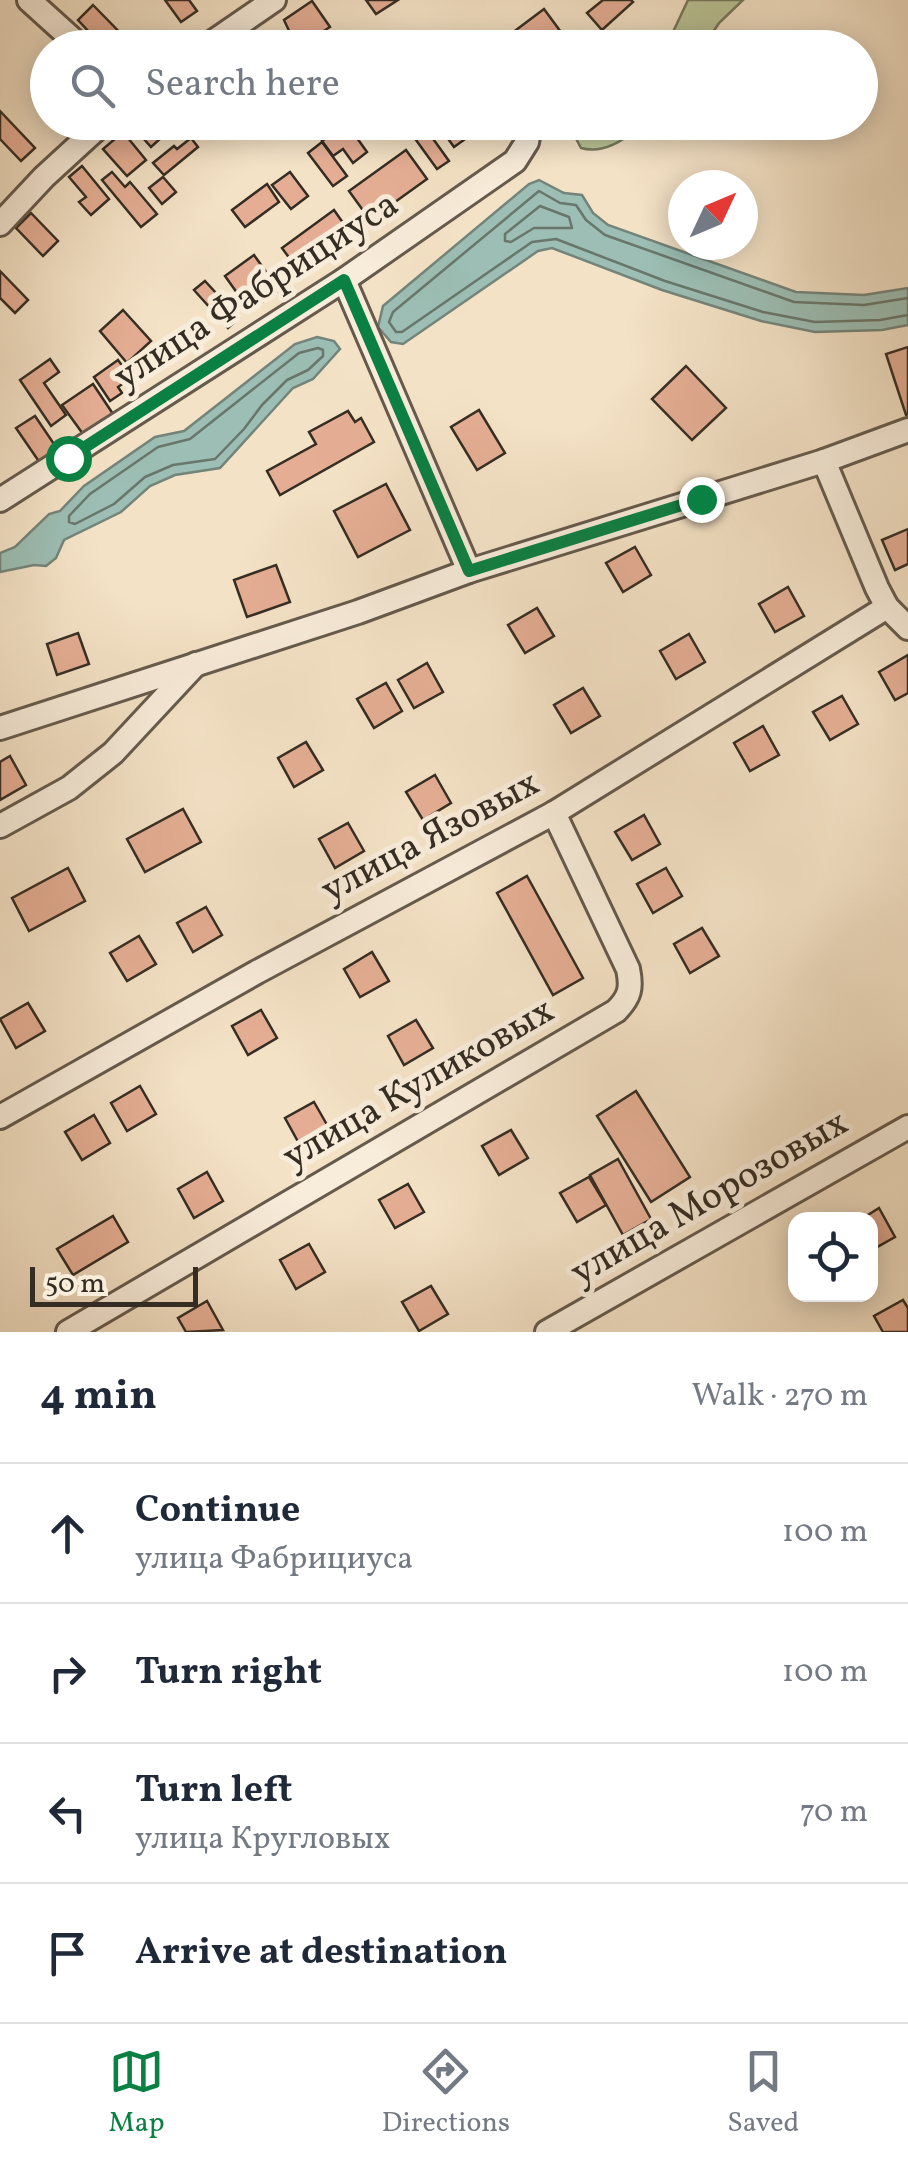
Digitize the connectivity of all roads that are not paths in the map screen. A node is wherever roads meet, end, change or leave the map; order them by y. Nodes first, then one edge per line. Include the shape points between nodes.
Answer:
1 (29, 0) edge
2 (274, 0) edge
3 (62, 30) edge
4 (230, 30) edge
5 (84, 140) edge
6 (527, 140) edge
7 (0, 224) edge
8 (344, 280) junction
9 (908, 430) edge
10 (824, 461) junction
11 (0, 500) edge
12 (469, 571) junction
13 (887, 608) junction
14 (908, 628) edge
15 (196, 664) junction
16 (0, 728) edge
17 (554, 812) junction
18 (0, 826) edge
19 (0, 1117) edge
20 (908, 1127) edge
21 (68, 1332) edge
22 (547, 1332) edge

1 - 3 street
2 - 4 street
5 - 7 street
6 - 8 street, улица Фабрициуса via 515,161
8 - 11 street, улица Фабрициуса
8 - 12 street
9 - 10 street
10 - 12 street
10 - 13 street
12 - 15 street
13 - 14 street
13 - 17 street, улица Язовых
15 - 16 street
15 - 18 street via 112,753 69,788
17 - 19 street, улица Язовых
17 - 21 street, улица Куликовых via 628,968 628,1000
20 - 22 street, улица Морозовых

